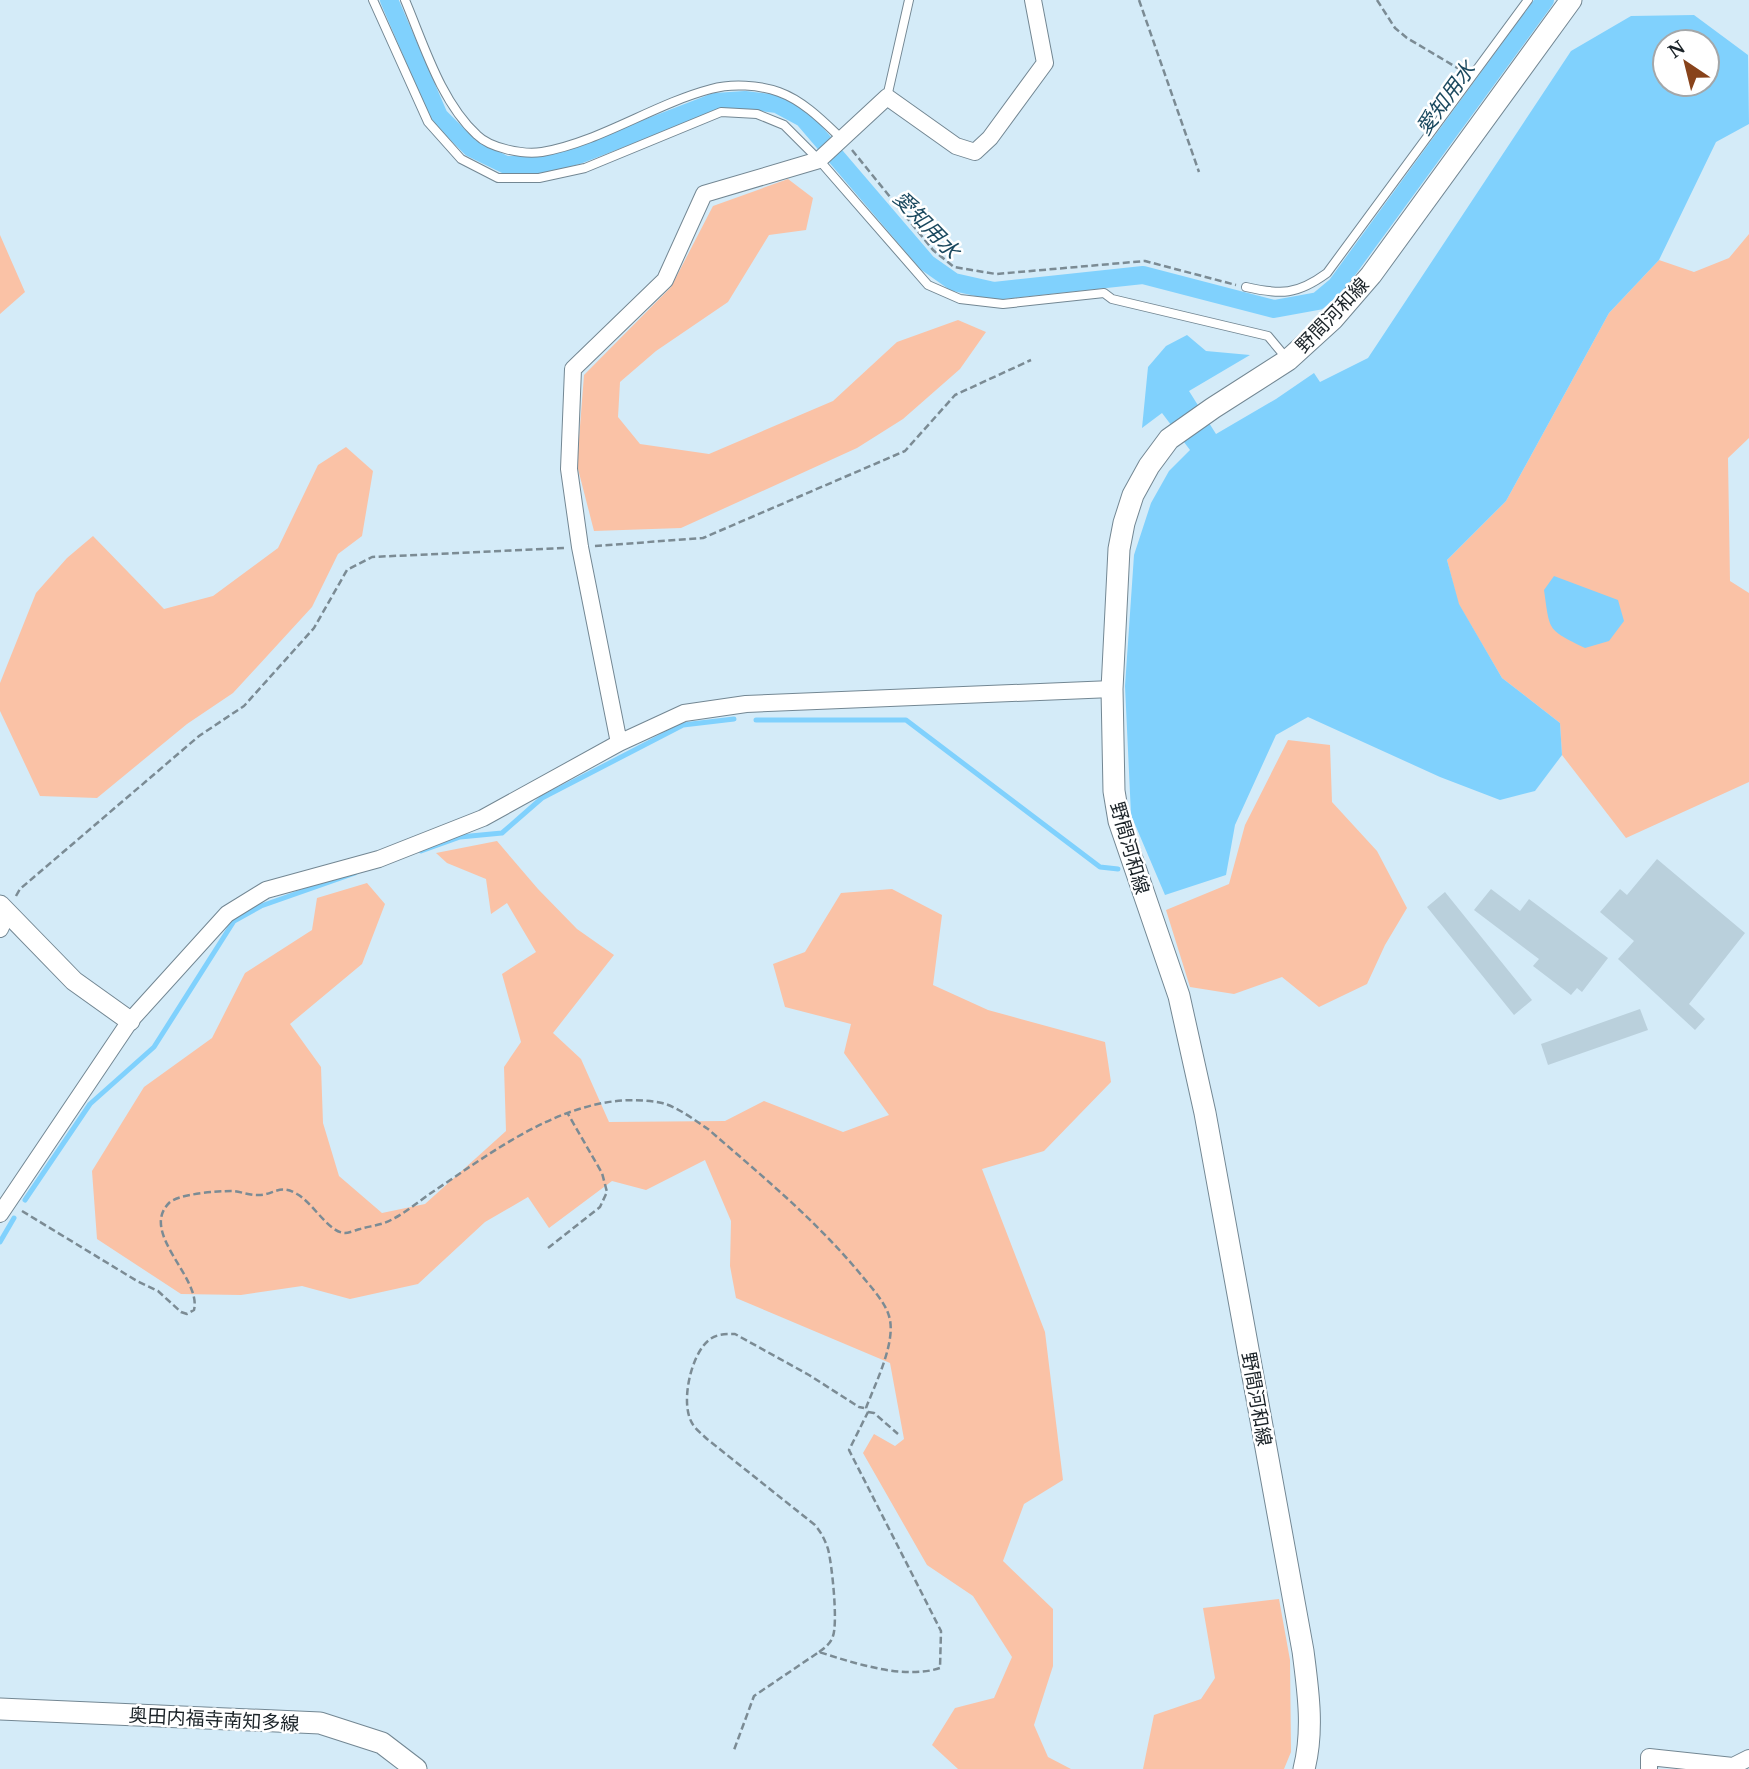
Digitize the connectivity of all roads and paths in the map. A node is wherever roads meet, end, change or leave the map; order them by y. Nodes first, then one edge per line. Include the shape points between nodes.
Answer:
1 (373, 0) edge
2 (405, 0) edge
3 (909, 0) edge
4 (1033, 0) edge
5 (1139, 0) edge
6 (1377, 0) edge
7 (1528, 0) edge
8 (1571, 0) edge
9 (1472, 76) junction
10 (887, 97) junction
11 (843, 140) junction
12 (819, 160) junction
13 (1199, 172) dead end
14 (1246, 287) joint
15 (1031, 360) dead end
16 (1288, 360) junction
17 (580, 547) junction
18 (1112, 689) junction
19 (620, 743) junction
20 (2, 916) edge
21 (130, 1021) junction
22 (568, 1114) junction
23 (4, 1208) edge
24 (548, 1248) dead end
25 (867, 1410) junction
26 (898, 1434) dead end
27 (819, 1652) junction
28 (0, 1709) edge
29 (734, 1750) dead end
30 (1749, 1758) edge
31 (416, 1769) edge
32 (1304, 1769) edge
33 (1649, 1769) edge

1 - 12 lane via 428,122 461,159 498,178 539,178 585,168 721,112 757,114 784,125
2 - 11 lane via 452,108 479,138 512,152 540,153 712,89 743,85 779,92 806,107
3 - 10 lane
4 - 10 street via 1045,63 975,152 956,146
5 - 13 path
6 - 9 path via 1406,38
7 - 9 lane
8 - 16 main road, 野間河和線 via 1371,275
9 - 14 lane via 1327,273 1309,286 1275,294
10 - 11 street
11 - 12 street
11 - 14 path via 933,250 954,267 996,274 1145,261
12 - 16 lane via 928,285 960,299 1003,304 1104,293 1112,299 1268,336
12 - 17 street via 704,194 665,281 573,369 569,469
15 - 17 path via 955,395 905,451 703,538
16 - 18 main road, 野間河和線 via 1169,439 1133,495 1119,549
17 - 19 street
17 - 20 path via 372,557 346,570 314,628 244,706 199,736 20,889
18 - 19 street via 746,704 684,713
18 - 32 main road, 野間河和線 via 1118,821 1179,996 1303,1651 1310,1706
19 - 21 street via 483,818 379,859 266,890 227,914
20 - 21 street via 74,981
21 - 23 street
22 - 23 path via 487,1155 390,1221 344,1233 331,1229 317,1210 282,1188 260,1196 231,1191 170,1201 164,1210 162,1232 191,1289 195,1304 187,1314 158,1291
22 - 24 path via 602,1174 607,1192 600,1206
22 - 25 path via 590,1105 632,1100 664,1103 708,1129 834,1241 890,1316 891,1337
25 - 26 path
25 - 27 path via 849,1450 941,1632 940,1668 925,1673 863,1666
25 - 27 path via 735,1334 709,1339 688,1379 692,1424 824,1537 835,1615 834,1635
27 - 29 path via 754,1696
28 - 31 main road, 奥田内福寺南知多線 via 320,1723 382,1743
30 - 33 street via 1733,1766 1649,1757

